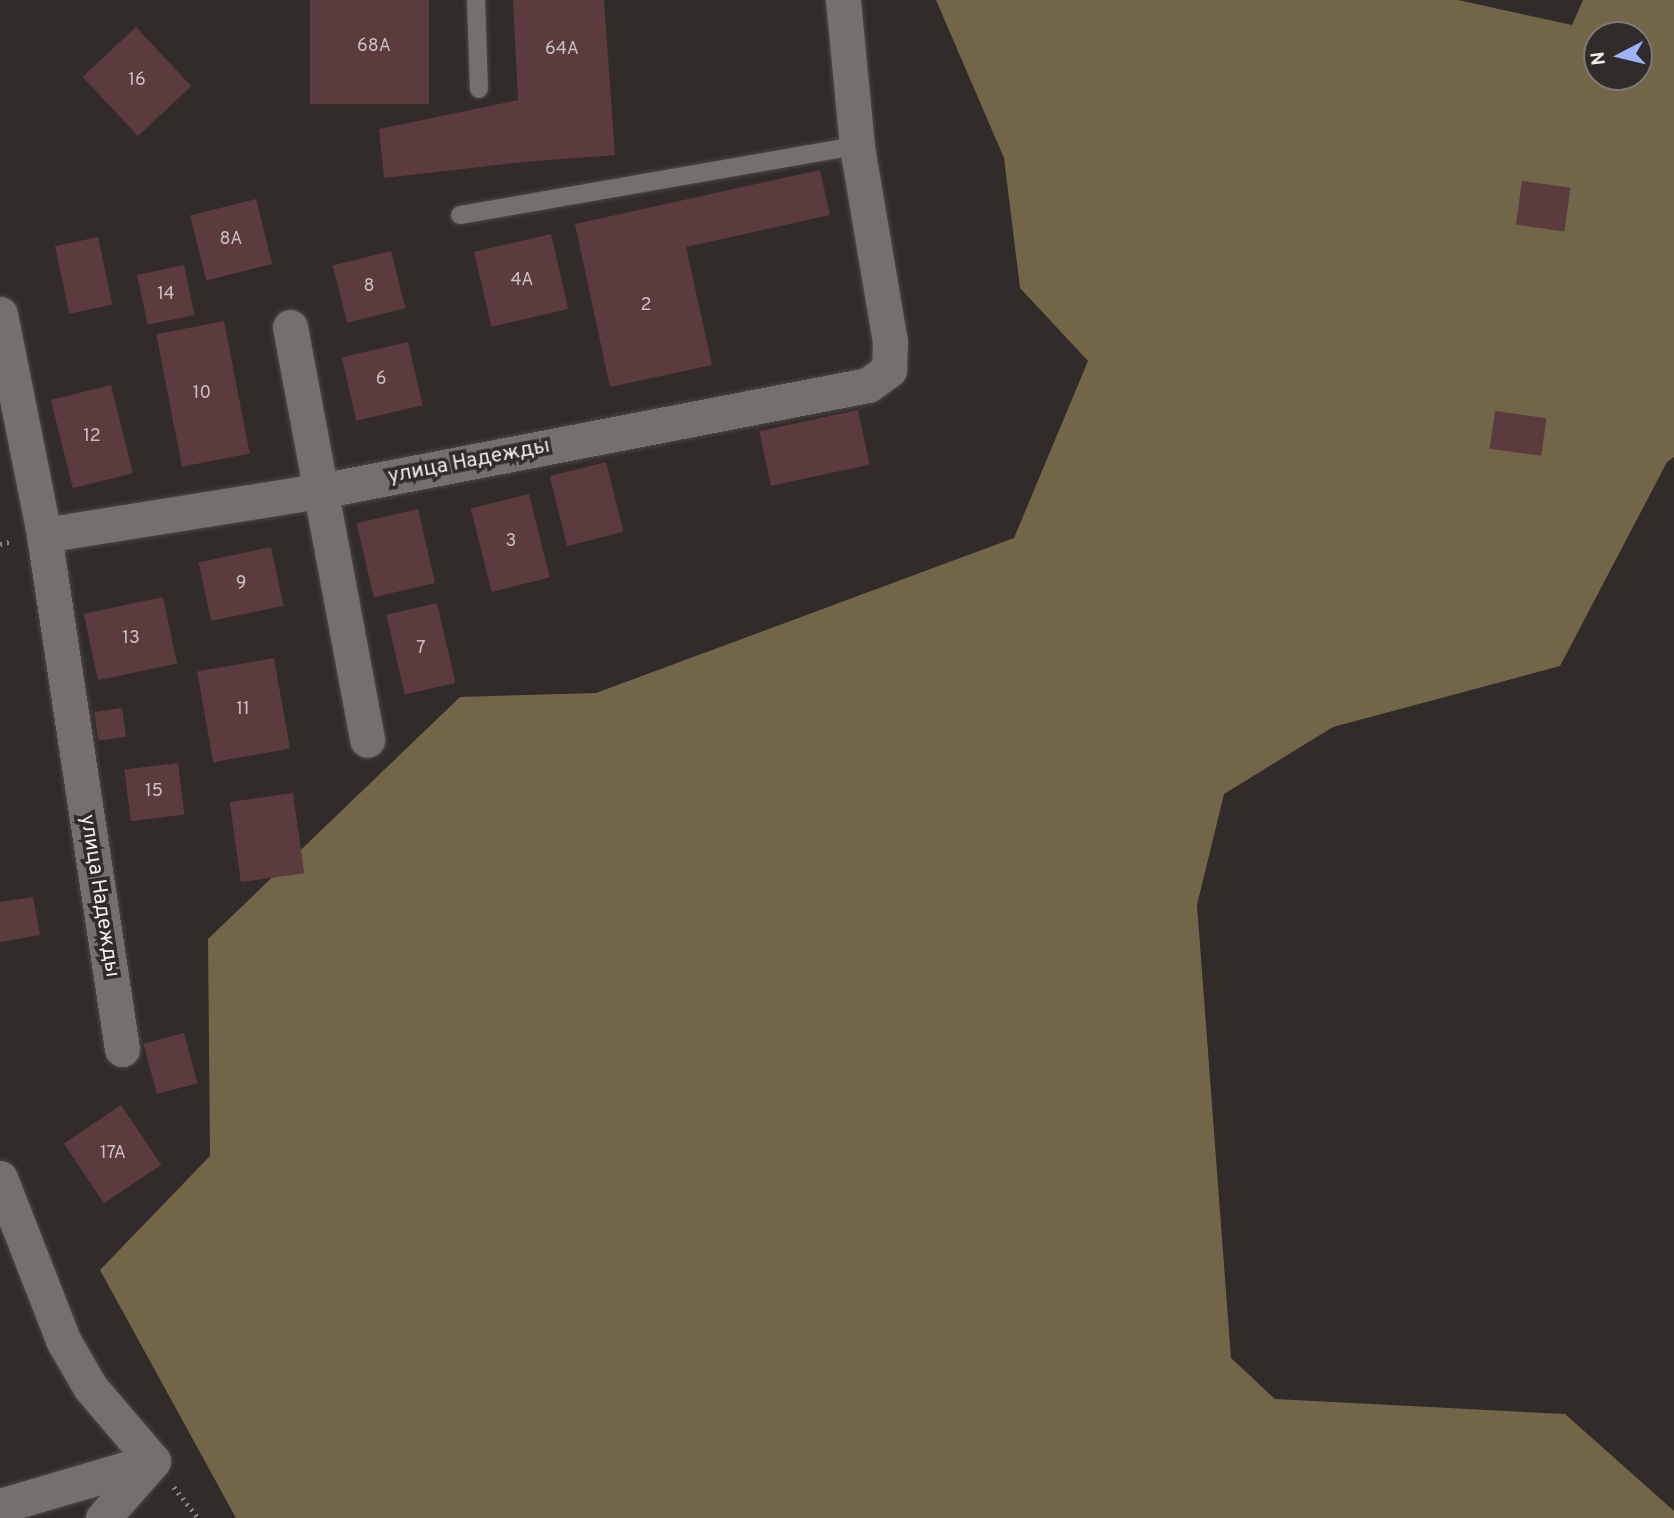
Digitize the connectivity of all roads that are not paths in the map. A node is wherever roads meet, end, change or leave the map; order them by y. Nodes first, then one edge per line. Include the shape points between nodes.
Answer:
1 (476, 0) edge
2 (843, 0) edge
3 (479, 89) dead end
4 (858, 146) junction
5 (460, 215) dead end
6 (0, 314) edge
7 (289, 327) dead end
8 (320, 491) junction
9 (44, 535) junction
10 (367, 740) dead end
11 (122, 1049) dead end
12 (0, 1178) edge
13 (153, 1461) junction
14 (0, 1506) edge
15 (103, 1518) edge

1 - 3 lane
2 - 4 street
4 - 5 lane
4 - 8 street, улица Надежды via 890,342 889,370 868,385
6 - 9 street, улица Надежды
7 - 8 street
8 - 9 street, улица Надежды
8 - 10 street
9 - 11 street, улица Надежды
12 - 13 street via 63,1340 90,1387
13 - 14 street
13 - 15 street

